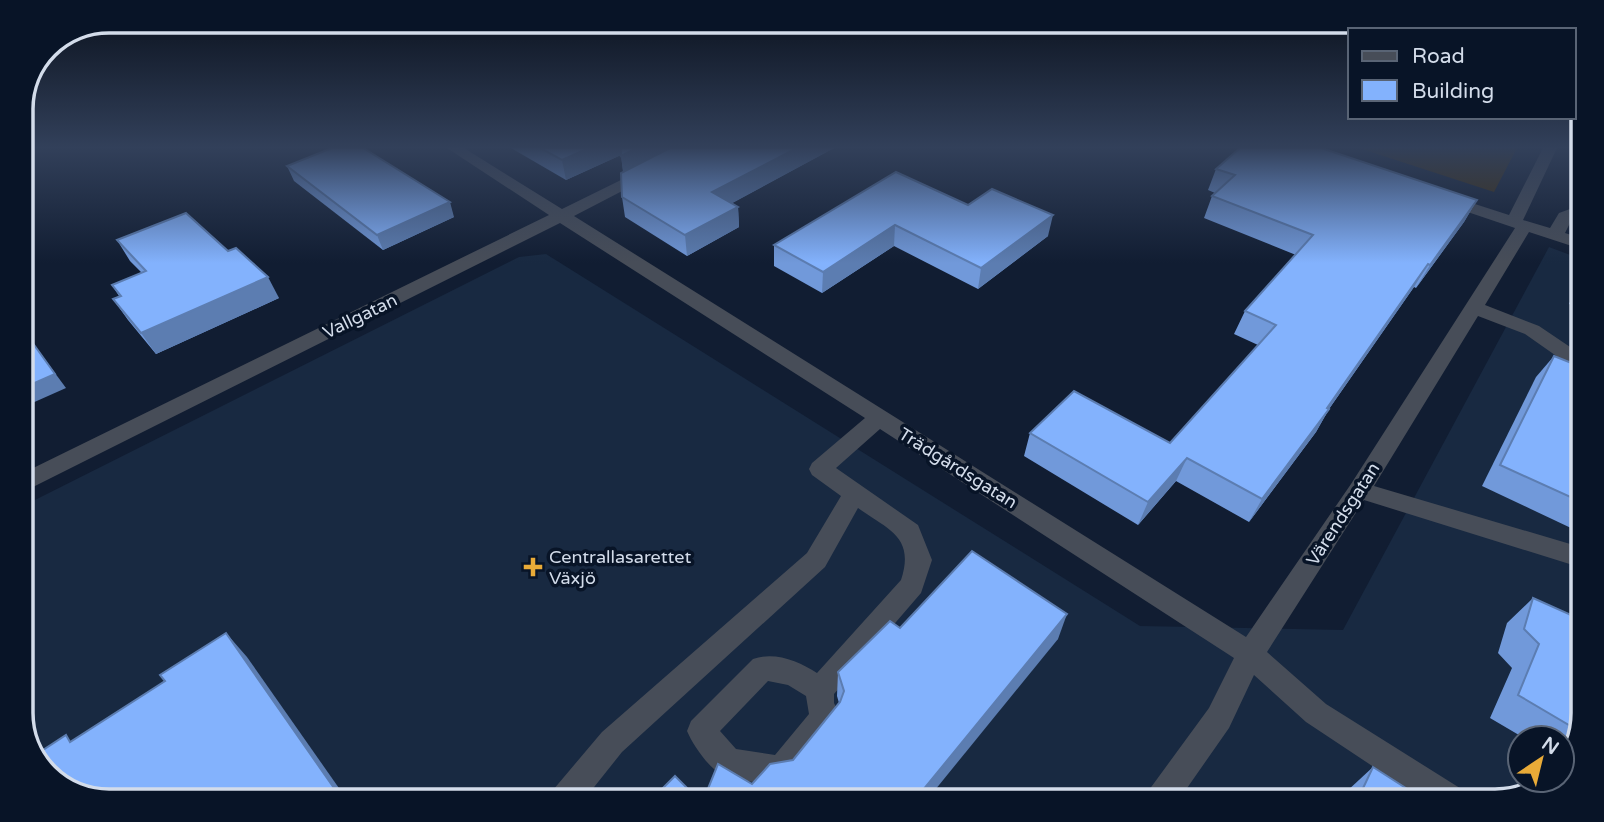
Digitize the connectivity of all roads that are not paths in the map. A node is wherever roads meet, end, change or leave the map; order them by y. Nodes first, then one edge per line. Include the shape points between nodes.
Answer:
1 (515, 186) edge
2 (621, 186) edge
3 (1535, 186) edge
4 (1432, 194) edge
5 (1571, 214) edge
6 (562, 216) junction
7 (1520, 224) junction
8 (1555, 236) junction
9 (1571, 241) edge
10 (1474, 307) junction
11 (1571, 357) edge
12 (879, 418) junction
13 (33, 478) edge
14 (1359, 490) junction
15 (855, 493) junction
16 (1571, 554) edge
17 (1250, 654) junction
18 (820, 690) junction
19 (574, 789) edge
20 (1169, 789) edge
21 (1434, 789) edge

1 - 6 street, Trädgårdsgatan
2 - 6 street, Vallgatan
3 - 7 street, Värendsgatan
4 - 7 street
5 - 8 street via 1565,216
6 - 12 street, Trädgårdsgatan
6 - 13 street, Vallgatan
7 - 8 street
7 - 10 street, Värendsgatan
8 - 9 street
10 - 11 street via 1532,330
10 - 14 street, Värendsgatan
12 - 15 street via 820,469
12 - 17 street, Trädgårdsgatan
14 - 16 street
14 - 17 street, Värendsgatan
15 - 18 street via 910,532 920,560 912,585
15 - 19 street via 816,560 612,742
17 - 20 street, Värendsgatan via 1219,718
17 - 21 street, Trädgårdsgatan via 1317,713
18 - 18 street via 820,707 826,715 781,770 729,763 701,731 762,668 794,673

